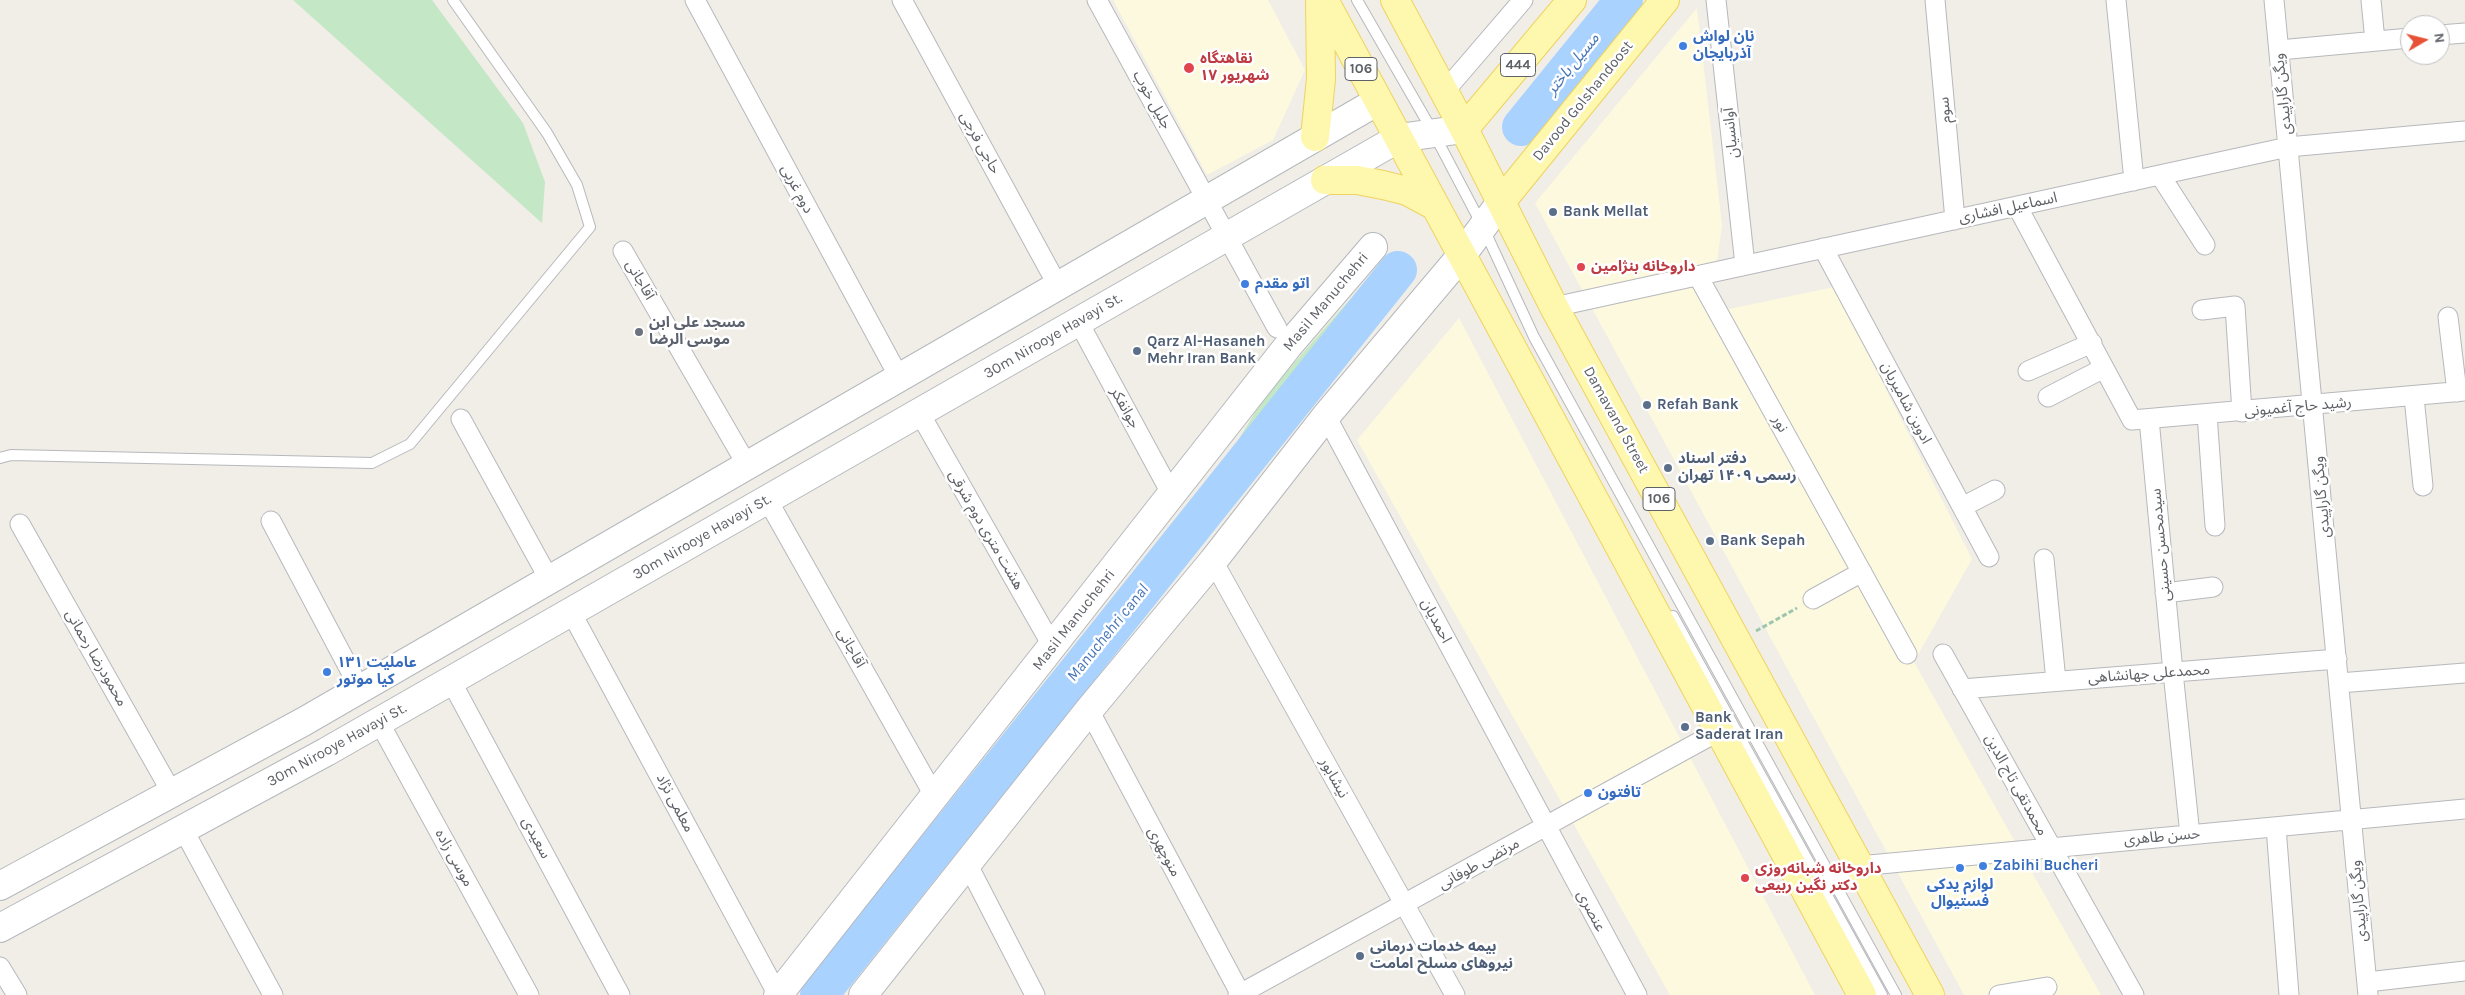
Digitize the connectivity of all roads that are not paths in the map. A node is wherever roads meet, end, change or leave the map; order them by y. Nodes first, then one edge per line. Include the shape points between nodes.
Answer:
1 (453, 0) edge
2 (695, 0) edge
3 (902, 0) edge
4 (1097, 0) edge
5 (1322, 0) edge
6 (1333, 0) edge
7 (1358, 0) edge
8 (1394, 0) edge
9 (1523, 0) edge
10 (1572, 0) edge
11 (1665, 0) edge
12 (1716, 0) edge
13 (1935, 0) edge
14 (2116, 0) edge
15 (2274, 0) edge
16 (2371, 0) edge
17 (2465, 33) edge
18 (2450, 34) edge
19 (2400, 39) edge
20 (2375, 41) junction
21 (2279, 50) junction
22 (1444, 92) junction
23 (1378, 101) junction
24 (1464, 129) junction
25 (2465, 131) edge
26 (1413, 135) junction
27 (1315, 137) junction
28 (2288, 147) junction
29 (2160, 175) junction
30 (1325, 180) junction
31 (2134, 181) junction
32 (1206, 200) junction
33 (1502, 202) junction
34 (1435, 206) junction
35 (2017, 206) junction
36 (1955, 220) junction
37 (1226, 236) junction
38 (1471, 243) junction
39 (2205, 244) dead end
40 (1373, 246) dead end
41 (1823, 248) junction
42 (623, 251) dead end
43 (1745, 265) junction
44 (1698, 276) junction
45 (1058, 286) junction
46 (1554, 307) junction
47 (2202, 310) dead end
48 (2448, 317) dead end
49 (1078, 322) junction
50 (1283, 337) junction
51 (2092, 343) junction
52 (2104, 368) junction
53 (2028, 371) dead end
54 (899, 377) junction
55 (1540, 377) dead end
56 (2461, 392) edge
57 (2414, 396) junction
58 (2048, 397) dead end
59 (2313, 406) junction
60 (919, 412) junction
61 (2242, 412) junction
62 (2208, 414) junction
63 (1326, 416) junction
64 (461, 419) dead end
65 (2141, 419) junction
66 (0, 458) edge
67 (747, 465) junction
68 (2423, 486) dead end
69 (1995, 490) dead end
70 (1172, 495) junction
71 (767, 499) junction
72 (1962, 507) junction
73 (271, 521) dead end
74 (20, 524) dead end
75 (2215, 526) dead end
76 (1989, 557) dead end
77 (2044, 559) dead end
78 (1213, 560) junction
79 (1862, 572) junction
80 (549, 579) junction
81 (2213, 587) dead end
82 (2165, 593) junction
83 (1813, 600) road end
84 (1666, 603) dead end
85 (571, 612) junction
86 (1053, 647) junction
87 (1907, 654) dead end
88 (1943, 654) dead end
89 (2337, 659) junction
90 (2172, 672) junction
91 (2465, 673) edge
92 (451, 681) junction
93 (2056, 681) junction
94 (2339, 683) junction
95 (360, 689) junction
96 (1962, 689) junction
97 (1089, 710) junction
98 (379, 722) junction
99 (1719, 731) junction
100 (172, 792) junction
101 (935, 798) junction
102 (2465, 809) edge
103 (2352, 820) junction
104 (1546, 826) junction
105 (2276, 827) junction
106 (183, 829) junction
107 (2190, 835) junction
108 (2051, 848) junction
109 (968, 865) junction
110 (1859, 866) junction
111 (0, 886) edge
112 (1808, 895) junction
113 (1404, 904) junction
114 (0, 928) edge
115 (0, 967) edge
116 (2465, 971) edge
117 (2047, 987) dead end
118 (2368, 988) edge
119 (17, 995) edge
120 (273, 995) edge
121 (529, 995) edge
122 (620, 995) edge
123 (778, 995) edge
124 (862, 995) edge
125 (1035, 995) edge
126 (1239, 995) edge
127 (1455, 995) edge
128 (1637, 995) edge
129 (1862, 995) edge
130 (1882, 995) edge
131 (1896, 995) edge
132 (1930, 995) edge
133 (1999, 995) edge
134 (2134, 995) edge
135 (2289, 995) edge

1 - 66 lane via 547,133 577,185 590,227 410,444 372,463 11,455
2 - 54 street, دوم غربی
3 - 45 street, حاجی فرجی
4 - 32 street, جلیل خوب
5 - 23 main road, 106
5 - 27 main road via 1321,79
6 - 26 lane
7 - 26 lane
8 - 22 main road, Damavand Street / 106
9 - 22 street
10 - 24 main road, 444
11 - 33 main road, Davood Golshandoost
12 - 43 street, آوانسیان
13 - 36 street, سوم
14 - 31 street
15 - 21 street, ویگن گاراپیدی
16 - 20 street
17 - 18 street
19 - 20 street
20 - 21 street
21 - 28 street, ویگن گاراپیدی
22 - 24 main road, Damavand Street / 106
23 - 26 main road, 106
23 - 27 main road
24 - 26 main road
24 - 33 main road, Damavand Street / 106
25 - 28 street, اسماعیل افشاری
26 - 30 main road, 30m Nirooye Havayi St.
26 - 34 main road, 106
26 - 38 lane
26 - 38 lane
27 - 32 main road
28 - 29 street, اسماعیل افشاری
28 - 59 street, ویگن گاراپیدی
29 - 31 street, اسماعیل افشاری
29 - 39 street
30 - 34 main road via 1357,180 1383,185 1407,191
30 - 37 main road, 30m Nirooye Havayi St.
31 - 35 street, اسماعیل افشاری
32 - 37 street, جلیل خوب
32 - 45 main road
33 - 38 main road
33 - 46 main road, Damavand Street / 106
34 - 38 main road, 106
35 - 36 street, اسماعیل افشاری
35 - 51 street, سیدمحسن حسینی
36 - 41 street, اسماعیل افشاری
37 - 49 main road, 30m Nirooye Havayi St.
37 - 50 street, جلیل خوب
38 - 55 lane
38 - 63 main road
38 - 99 main road, 106
38 - 131 lane via 1534,337
40 - 50 main road, Masil Manuchehri
41 - 43 street, اسماعیل افشاری
41 - 72 street, ادوین شامیریان
42 - 67 street, آقاجانی
43 - 44 street, اسماعیل افشاری
44 - 46 street, اسماعیل افشاری
44 - 79 street, نور
45 - 54 main road
46 - 110 main road, Damavand Street / 106
47 - 61 street via 2235,306
48 - 56 street
49 - 60 main road, 30m Nirooye Havayi St.
49 - 70 street, جوانفکر
50 - 70 main road, Masil Manuchehri
51 - 52 street, سیدمحسن حسینی
51 - 53 street
52 - 58 street
52 - 65 street, سیدمحسن حسینی
54 - 67 main road
56 - 57 street, رشید حاج آغمیونی
57 - 59 street, رشید حاج آغمیونی
57 - 68 street
59 - 61 street, رشید حاج آغمیونی
59 - 89 street, ویگن گاراپیدی
60 - 71 main road, 30m Nirooye Havayi St.
60 - 86 street, هشت متری دوم شرقی
61 - 62 street, رشید حاج آغمیونی
62 - 65 street, رشید حاج آغمیونی
62 - 75 street
63 - 78 main road
63 - 104 street, احمدیان
64 - 80 street
65 - 82 street, سیدمحسن حسینی
67 - 80 main road
69 - 72 street
70 - 86 main road, Masil Manuchehri
71 - 85 main road, 30m Nirooye Havayi St.
71 - 101 street, آقاجانی
72 - 76 street, ادوین شامیریان
73 - 95 street
74 - 100 street, محمودرضا رحمانی
77 - 93 street
78 - 97 main road
78 - 113 street, نیشابور
79 - 83 street
79 - 87 street, نور
80 - 95 main road
81 - 82 street
82 - 90 street, سیدمحسن حسینی
84 - 130 lane
85 - 92 main road, 30m Nirooye Havayi St.
85 - 123 street, معلمی نژاد
86 - 101 main road, Masil Manuchehri
88 - 96 street, محمدتقی تاج الدین
89 - 90 street, محمدعلی جهانشاهی
89 - 94 street, ویگن گاراپیدی
90 - 93 street, محمدعلی جهانشاهی
90 - 107 street, سیدمحسن حسینی
91 - 94 street
92 - 98 main road, 30m Nirooye Havayi St.
92 - 122 street, سعیدی
93 - 96 street, محمدعلی جهانشاهی
94 - 103 street, ویگن گاراپیدی
95 - 100 main road
96 - 108 street, محمدتقی تاج الدین
97 - 109 main road
97 - 126 street, منوچهری
98 - 106 main road, 30m Nirooye Havayi St.
98 - 121 street, موسی زاده
99 - 104 street, مرتضی طوفانی
99 - 112 main road, 106
100 - 111 main road
101 - 123 main road, Masil Manuchehri
102 - 103 street, حسن طاهری
103 - 105 street, حسن طاهری
103 - 118 street, ویگن گاراپیدی
104 - 113 street, مرتضی طوفانی
104 - 128 street, عنصری
105 - 107 street, حسن طاهری
105 - 135 street
106 - 114 main road, 30m Nirooye Havayi St.
106 - 120 street
107 - 108 street, حسن طاهری
108 - 110 street, حسن طاهری
108 - 134 street, محمدتقی تاج الدین
109 - 124 main road
109 - 125 street
110 - 112 street
110 - 132 main road, Damavand Street / 106
112 - 129 main road, 106
113 - 126 street, مرتضی طوفانی
113 - 127 street, نیشابور
115 - 119 street
116 - 118 street
117 - 133 street

